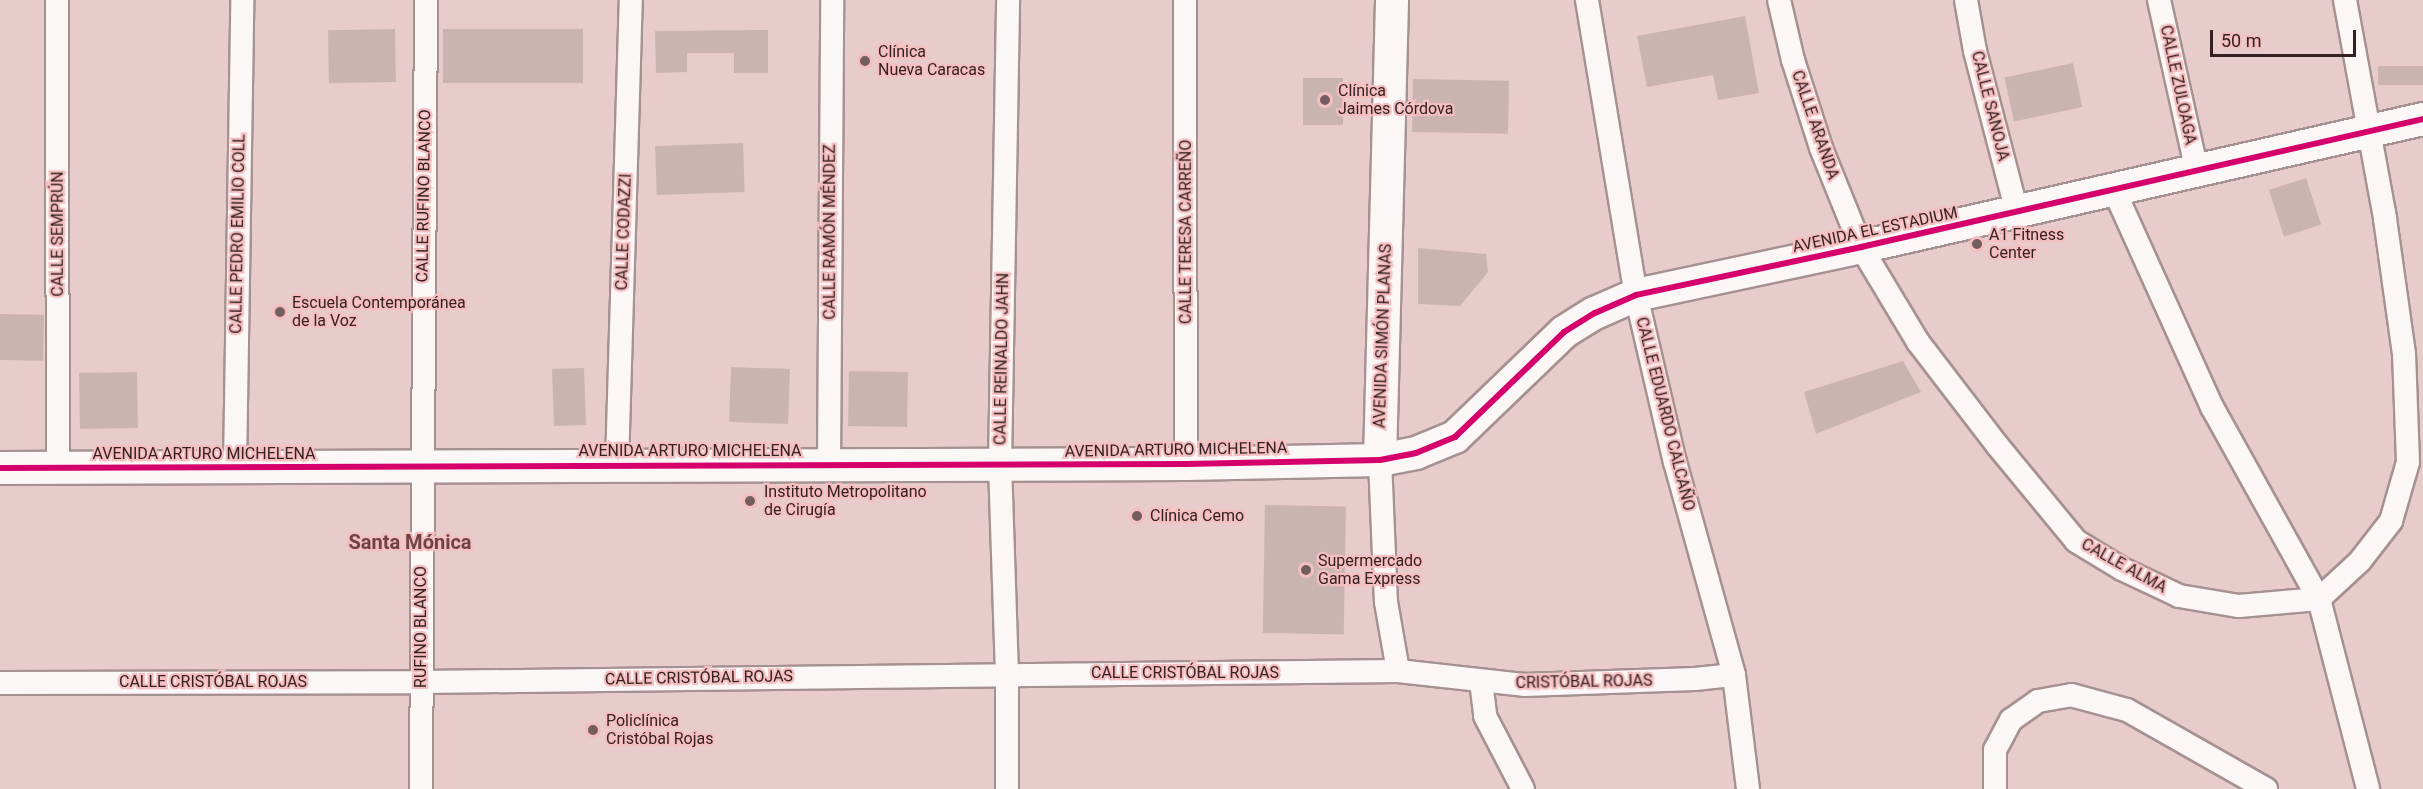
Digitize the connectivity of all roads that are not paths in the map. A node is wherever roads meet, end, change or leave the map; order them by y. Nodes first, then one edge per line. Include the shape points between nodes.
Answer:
1 (57, 0) edge
2 (242, 0) edge
3 (426, 0) edge
4 (631, 0) edge
5 (832, 0) edge
6 (1008, 0) edge
7 (1185, 0) edge
8 (1392, 0) edge
9 (1587, 0) edge
10 (1779, 0) edge
11 (1966, 0) edge
12 (2159, 0) edge
13 (2345, 0) edge
14 (2423, 119) edge
15 (2369, 131) junction
16 (2197, 171) junction
17 (2114, 190) junction
18 (2017, 212) junction
19 (1861, 248) junction
20 (1636, 295) junction
21 (1380, 460) junction
22 (1186, 464) junction
23 (422, 465) junction
24 (617, 465) junction
25 (829, 465) junction
26 (1000, 465) junction
27 (0, 468) edge
28 (57, 468) junction
29 (235, 468) junction
30 (2319, 599) junction
31 (1398, 671) junction
32 (1007, 675) junction
33 (1734, 675) junction
34 (1481, 681) junction
35 (421, 682) junction
36 (0, 683) edge
37 (421, 789) edge
38 (1007, 789) edge
39 (1523, 789) edge
40 (1748, 789) edge
41 (1995, 789) edge
42 (2266, 789) edge
43 (2368, 789) edge

1 - 28 street, CALLE SEMPRÚN
2 - 29 street, CALLE PEDRO EMILIO COLL
3 - 23 street, CALLE RUFINO BLANCO
4 - 24 street, CALLE CODAZZI
5 - 25 street, CALLE RAMÓN MÉNDEZ
6 - 26 street, CALLE REINALDO JAHN
7 - 22 street, CALLE TERESA CARREÑO
8 - 21 street, AVENIDA SIMÓN PLANAS
9 - 20 street, CALLE EDUARDO CALCAÑO
10 - 19 street, CALLE ARANDA via 1821,148
11 - 18 street, CALLE SANOJA
12 - 16 street, CALLE ZULOAGA
13 - 15 street
14 - 15 street, AVENIDA EL ESTADIUM
15 - 16 street, AVENIDA EL ESTADIUM
15 - 30 street via 2404,354 2409,462 2391,521 2360,561
16 - 17 street, AVENIDA EL ESTADIUM
17 - 18 street, AVENIDA EL ESTADIUM
17 - 30 street via 2212,407
18 - 19 street, AVENIDA EL ESTADIUM
19 - 20 street, AVENIDA EL ESTADIUM
19 - 30 street, CALLE ALMA via 1918,342 2076,541 2122,569 2179,596 2239,606
20 - 21 street, AVENIDA EL ESTADIUM via 1595,313 1564,333 1455,436 1416,453
20 - 33 street, CALLE EDUARDO CALCAÑO via 1675,462
21 - 22 street, AVENIDA ARTURO MICHELENA
21 - 31 street, AVENIDA SIMÓN PLANAS via 1386,602
22 - 26 street, AVENIDA ARTURO MICHELENA
23 - 24 street, AVENIDA ARTURO MICHELENA
23 - 29 street, AVENIDA ARTURO MICHELENA
23 - 35 street, RUFINO BLANCO
24 - 25 street, AVENIDA ARTURO MICHELENA
25 - 26 street, AVENIDA ARTURO MICHELENA
26 - 32 street, CALLE REINALDO JAHN
27 - 28 street, AVENIDA ARTURO MICHELENA
28 - 29 street, AVENIDA ARTURO MICHELENA
30 - 43 street
31 - 32 street, CALLE CRISTÓBAL ROJAS
31 - 34 street, CRISTÓBAL ROJAS
32 - 35 street, CALLE CRISTÓBAL ROJAS
32 - 38 street, CALLE REINALDO JAHN
33 - 34 street, CRISTÓBAL ROJAS via 1524,685
33 - 40 street, CALLE EDUARDO CALCAÑO
34 - 39 street via 1488,724
35 - 36 street, CALLE CRISTÓBAL ROJAS
35 - 37 street, RUFINO BLANCO
41 - 42 street via 1995,750 2011,720 2038,701 2071,695 2127,710

